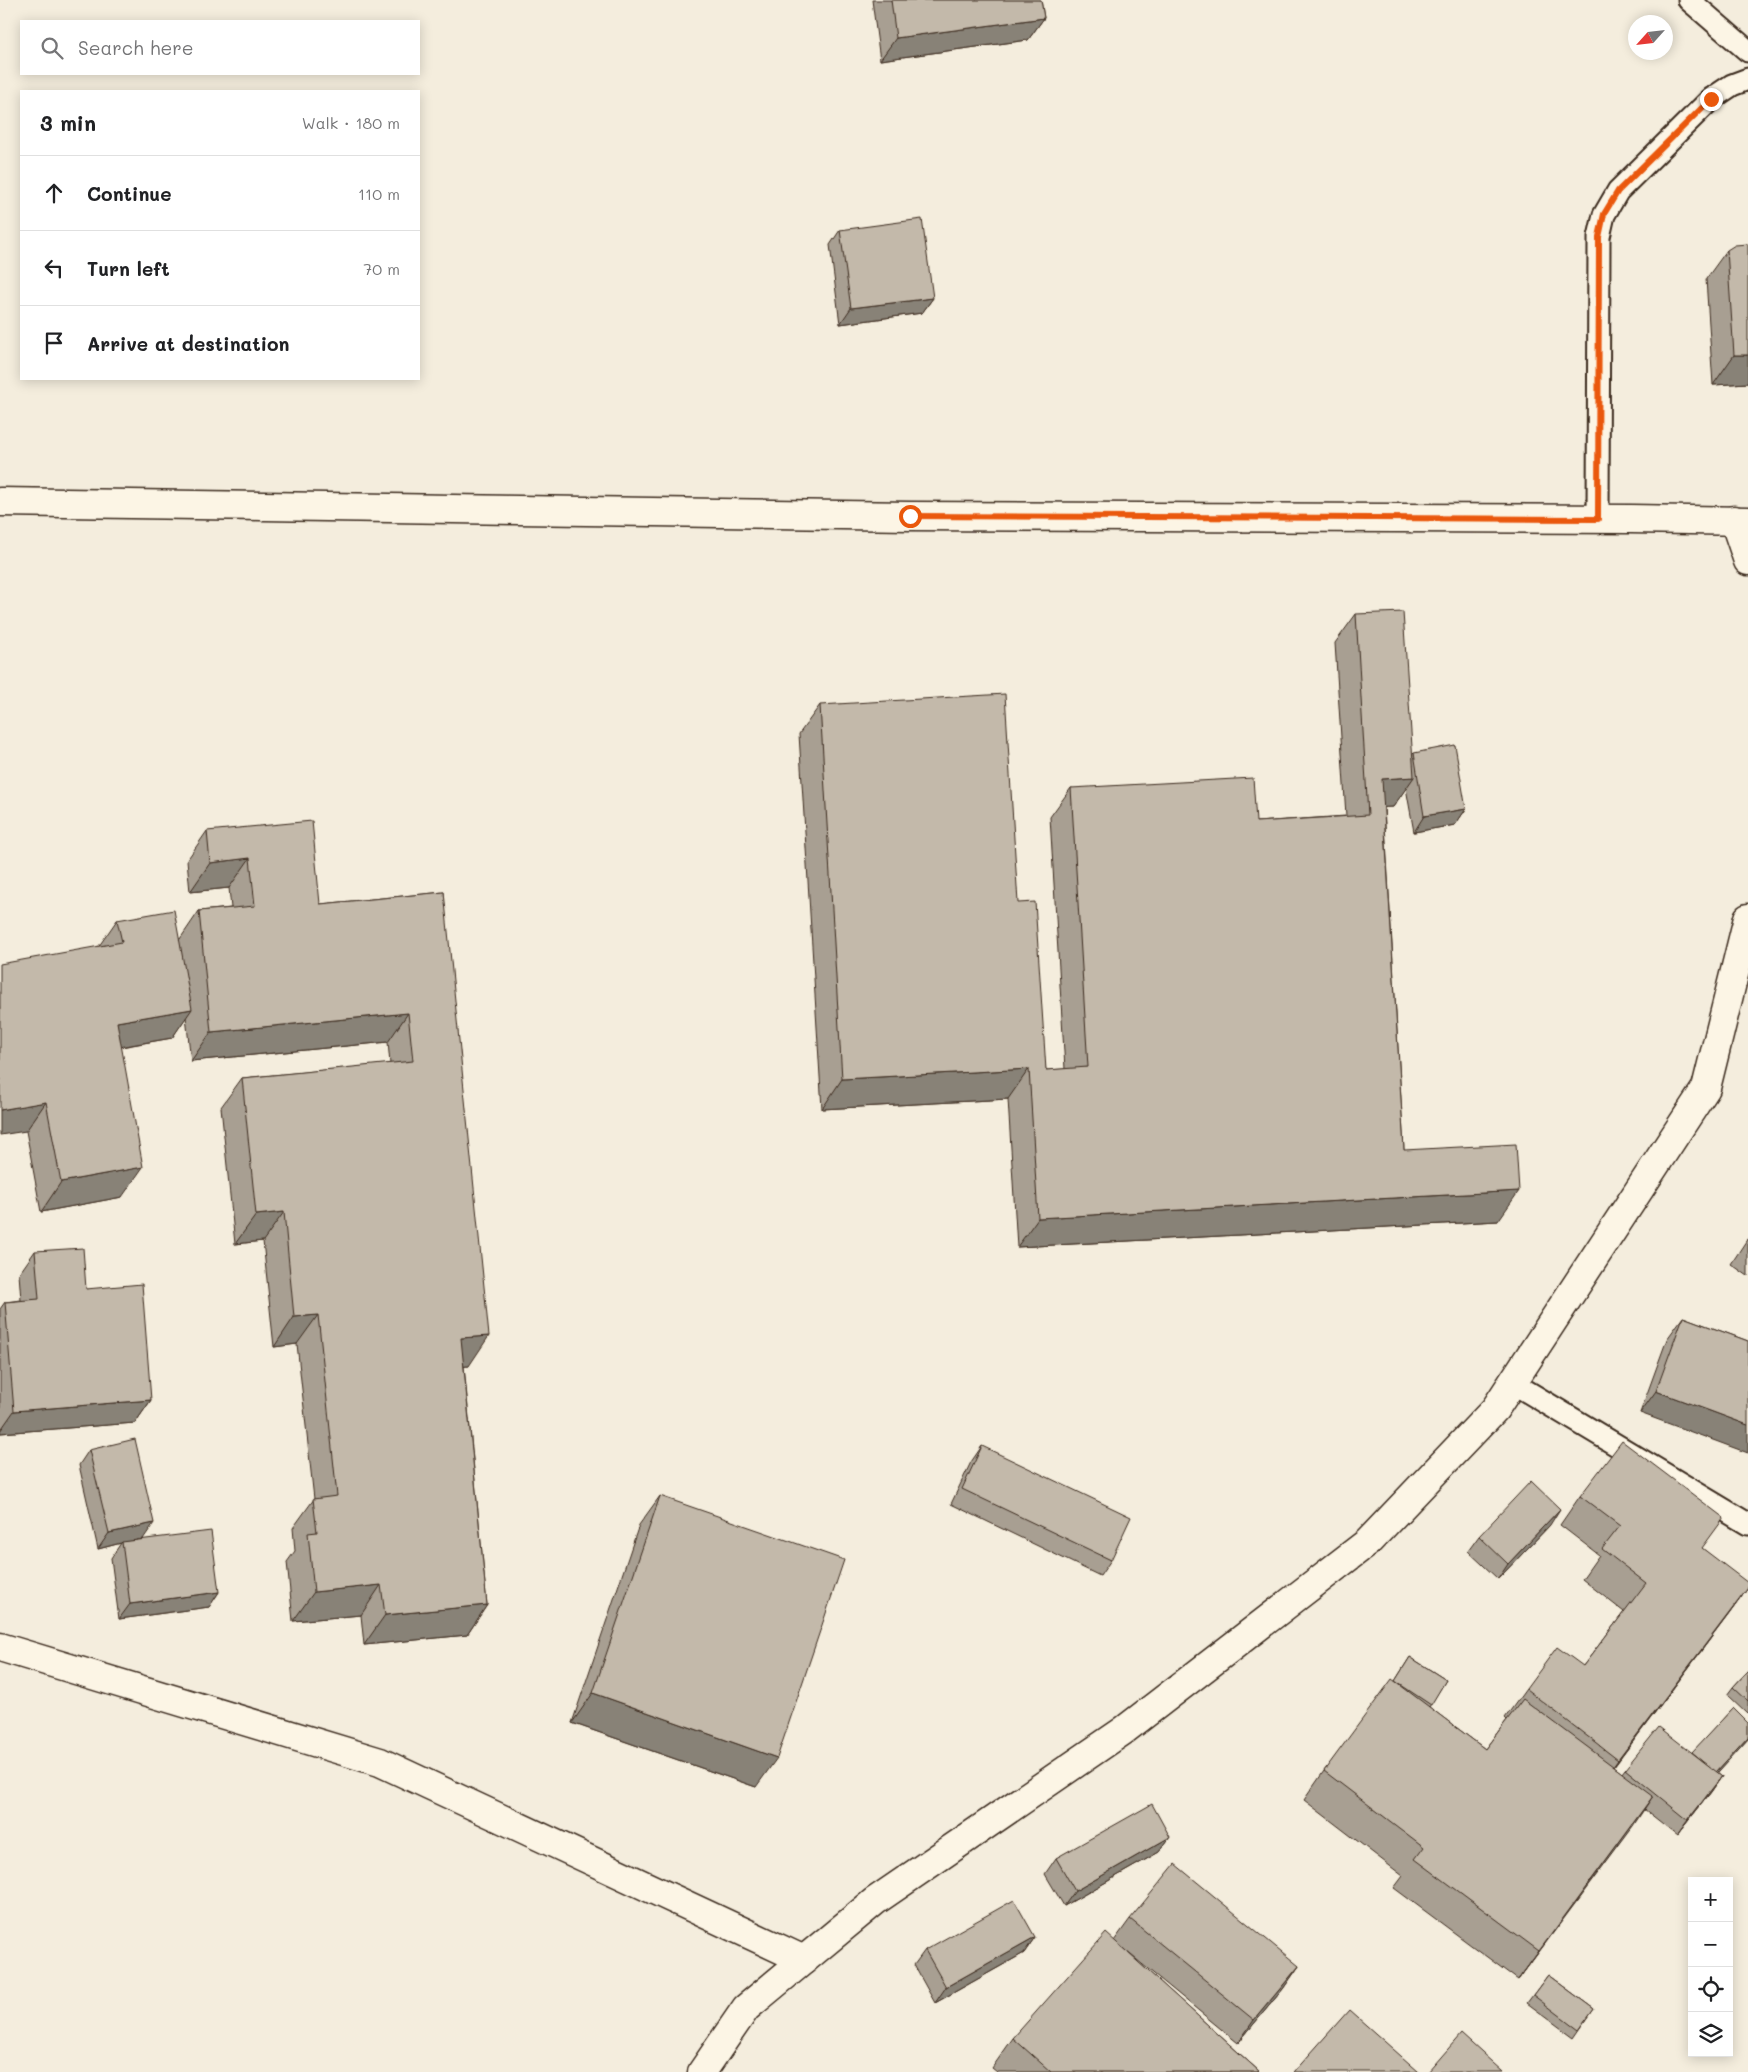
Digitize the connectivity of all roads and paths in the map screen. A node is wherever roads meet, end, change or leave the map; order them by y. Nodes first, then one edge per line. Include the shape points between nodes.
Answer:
1 (1689, 0) edge
2 (1748, 51) edge
3 (1748, 79) edge
4 (0, 502) edge
5 (1598, 519) junction
6 (1741, 521) edge
7 (1748, 561) edge
8 (1748, 918) edge
9 (1513, 1383) junction
10 (1748, 1524) edge
11 (0, 1647) edge
12 (804, 1960) junction
13 (702, 2072) edge

1 - 2 lane
3 - 5 lane via 1711,99 1618,191 1604,214 1599,237
4 - 5 street via 910,516
5 - 6 street
6 - 7 street
8 - 9 street via 1706,1088
9 - 10 lane
9 - 12 street via 1496,1409 1368,1542 1123,1731 875,1901
11 - 12 street via 380,1762
12 - 13 street via 746,2008

